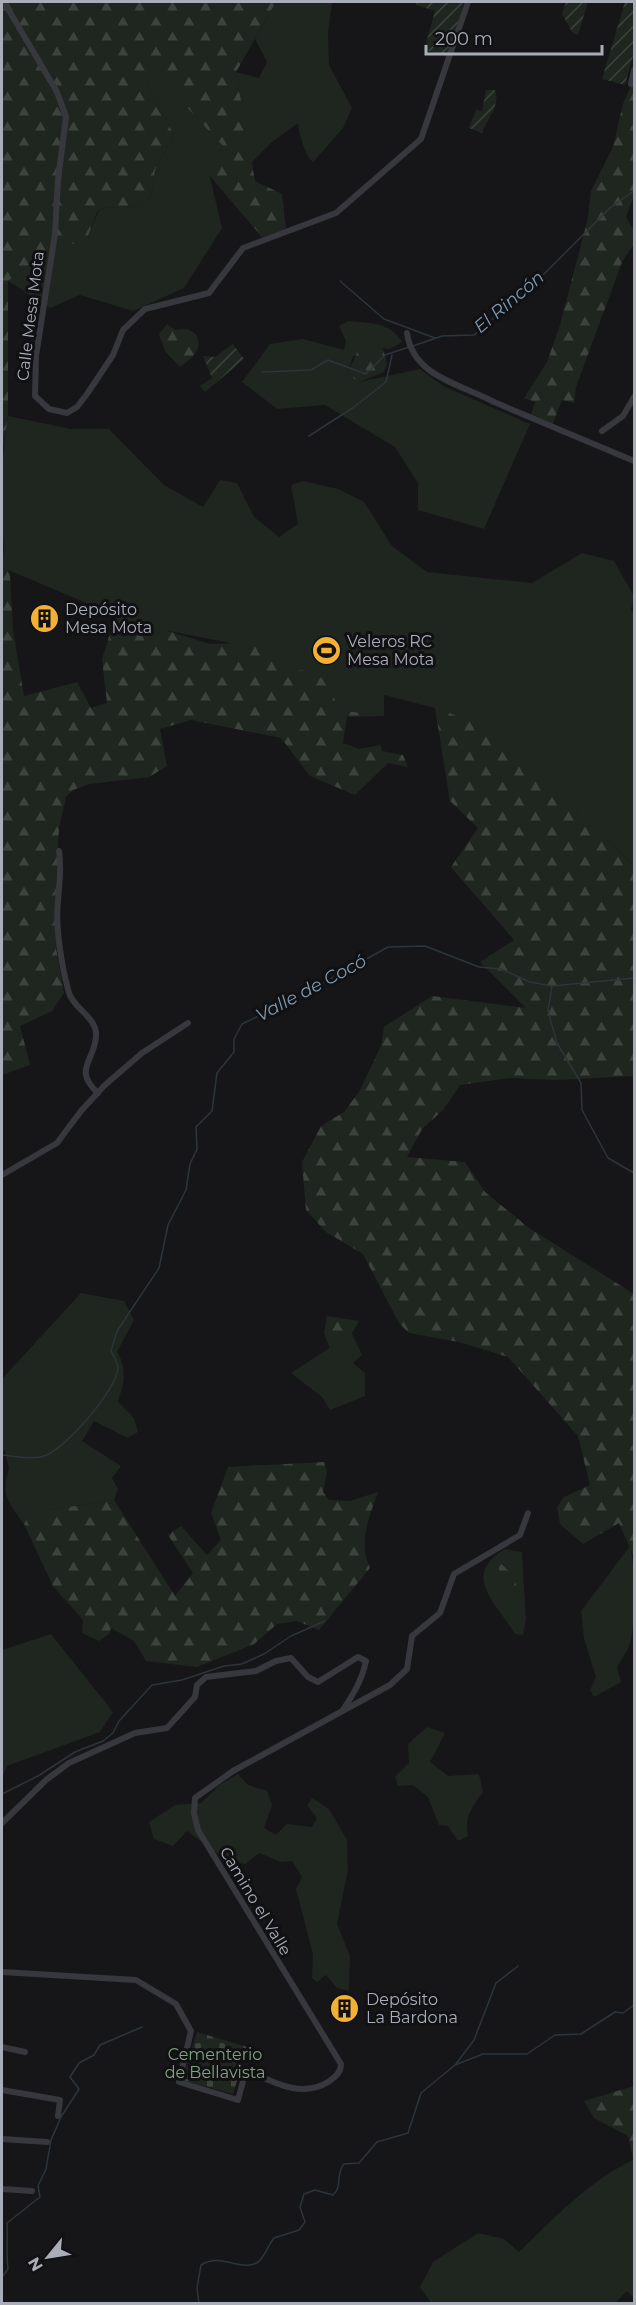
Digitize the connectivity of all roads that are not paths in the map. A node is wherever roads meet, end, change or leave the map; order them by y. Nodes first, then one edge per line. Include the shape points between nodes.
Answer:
1 (4, 2) edge
2 (468, 2) edge
3 (634, 70) edge
4 (631, 84) dead end
5 (407, 333) dead end
6 (634, 397) edge
7 (602, 431) dead end
8 (634, 461) edge
9 (59, 851) dead end
10 (188, 1023) dead end
11 (98, 1093) junction
12 (2, 1175) edge
13 (528, 1514) dead end
14 (342, 1710) junction
15 (2, 1823) edge
16 (2, 1972) edge
17 (2, 2047) edge
18 (25, 2052) dead end
19 (2, 2090) edge
20 (58, 2116) dead end
21 (2, 2139) edge
22 (48, 2142) dead end
23 (2, 2189) edge
24 (32, 2191) dead end

1 - 2 street, Calle Mesa Mota via 57,92 66,117 55,234 34,380 35,396 49,409 67,413 87,394 123,330 145,309 208,293 243,248 336,213 421,139
3 - 4 street
5 - 8 street via 415,358 449,383
6 - 7 street via 623,416
9 - 11 street via 59,926 66,980 74,1003 94,1025 97,1036 86,1076
10 - 11 street via 142,1053
11 - 12 street via 57,1143
13 - 14 street via 520,1534 454,1574 440,1613 412,1636 406,1668 390,1685
14 - 15 street via 360,1684 366,1661 358,1657 318,1682 291,1658 256,1671 206,1677 197,1686 195,1697 166,1728 135,1732 69,1763 46,1779
14 - 16 street, Camino el Valle via 233,1771 195,1798 194,1812 198,1830 341,2064 334,2078 309,2089 294,2089 246,2070 238,2100 179,2082 191,2031 176,2004 136,1980
17 - 18 street
19 - 20 street via 60,2100
21 - 22 street
23 - 24 street

